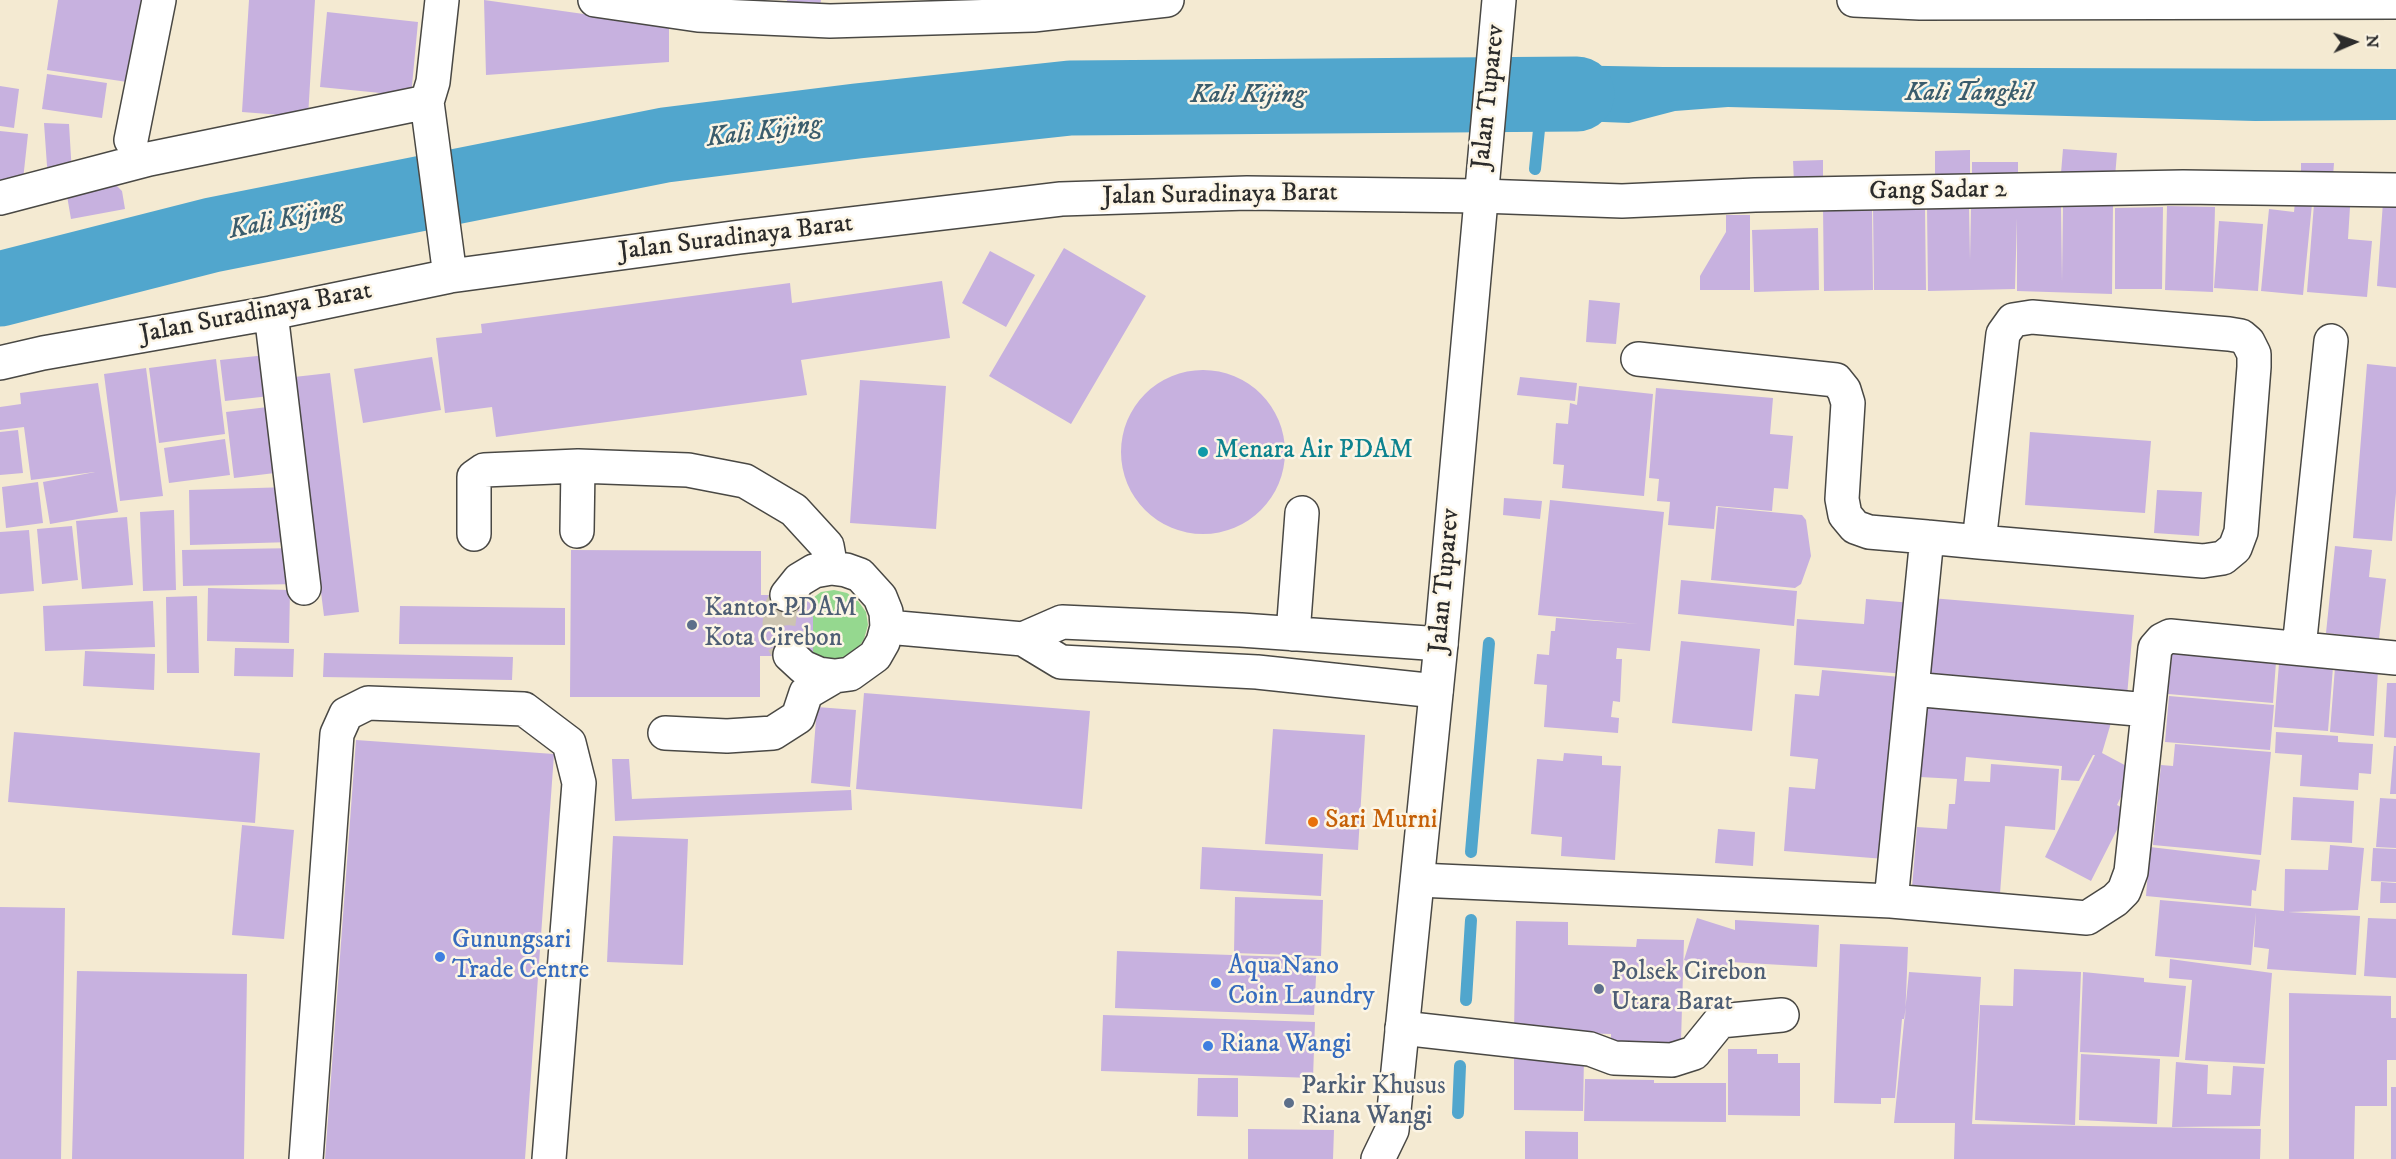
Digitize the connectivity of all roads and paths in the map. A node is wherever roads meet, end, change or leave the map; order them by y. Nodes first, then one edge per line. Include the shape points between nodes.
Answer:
1 (159, 0) edge
2 (442, 0) edge
3 (595, 0) edge
4 (1167, 0) edge
5 (1499, 0) edge
6 (1854, 0) edge
7 (2396, 2) edge
8 (675, 6) edge
9 (919, 10) edge
10 (428, 114) junction
11 (131, 140) dead end
12 (1481, 186) junction
13 (2396, 190) edge
14 (0, 198) edge
15 (449, 273) junction
16 (271, 313) junction
17 (2331, 341) dead end
18 (1638, 359) dead end
19 (0, 363) edge
20 (578, 466) junction
21 (1302, 513) dead end
22 (577, 531) dead end
23 (474, 534) dead end
24 (1927, 537) junction
25 (1979, 542) junction
26 (831, 568) junction
27 (304, 588) dead end
28 (787, 595) tunnel mouth
29 (887, 627) junction
30 (1293, 634) junction
31 (1023, 639) junction
32 (1441, 644) junction
33 (2299, 648) junction
34 (790, 655) tunnel mouth
35 (2396, 658) edge
36 (835, 676) junction
37 (1912, 689) junction
38 (1436, 691) junction
39 (2148, 710) junction
40 (665, 733) dead end
41 (1418, 880) junction
42 (1891, 901) junction
43 (1782, 1015) dead end
44 (1402, 1028) junction
45 (1397, 1144) edge
46 (306, 1159) edge
47 (549, 1159) edge
48 (1377, 1159) edge

1 - 11 street
2 - 10 street
3 - 8 street
4 - 9 street via 1033,15
5 - 12 street, Jalan Tuparev
6 - 7 street
8 - 9 street via 830,21
10 - 14 street via 149,159
10 - 15 street
12 - 13 street, Gang Sadar 2 via 1622,201 2171,187
12 - 15 street, Jalan Suradinaya Barat via 1061,199
12 - 32 street, Jalan Tuparev
15 - 16 street, Jalan Suradinaya Barat
16 - 19 street, Jalan Suradinaya Barat
16 - 27 street
17 - 33 street
18 - 24 street via 1836,380 1848,403 1842,499 1845,515 1856,527 1869,532
20 - 22 street
20 - 23 street via 483,470 474,477
20 - 26 street via 688,470 745,481 794,510 827,546
21 - 30 street
24 - 25 street
24 - 37 street
25 - 25 street via 2003,333 2013,320 2032,317 2229,334 2248,342 2254,354 2254,367 2241,532 2235,548 2223,558 2203,561
26 - 28 street via 814,571 799,580
26 - 29 street via 860,575 872,585 886,612
29 - 31 street
29 - 36 street via 876,656 850,674
30 - 31 street via 1062,622
30 - 32 street
31 - 38 street via 1061,662 1257,672
32 - 38 street, Jalan Tuparev
33 - 35 street
33 - 39 street via 2170,636 2155,648
34 - 36 street via 803,667
36 - 40 street via 806,693 798,717 773,733
37 - 39 street
37 - 42 street
38 - 41 street, Jalan Tuparev
39 - 42 street via 2131,872 2124,891 2109,905 2087,918
41 - 42 street
41 - 44 street, Jalan Tuparev
43 - 44 street via 1720,1021 1694,1053 1672,1060 1614,1058 1590,1049
44 - 45 street, Jalan Tuparev
45 - 48 street, Jalan Tuparev
46 - 47 street via 338,734 346,714 368,703 524,709 569,743 579,783

